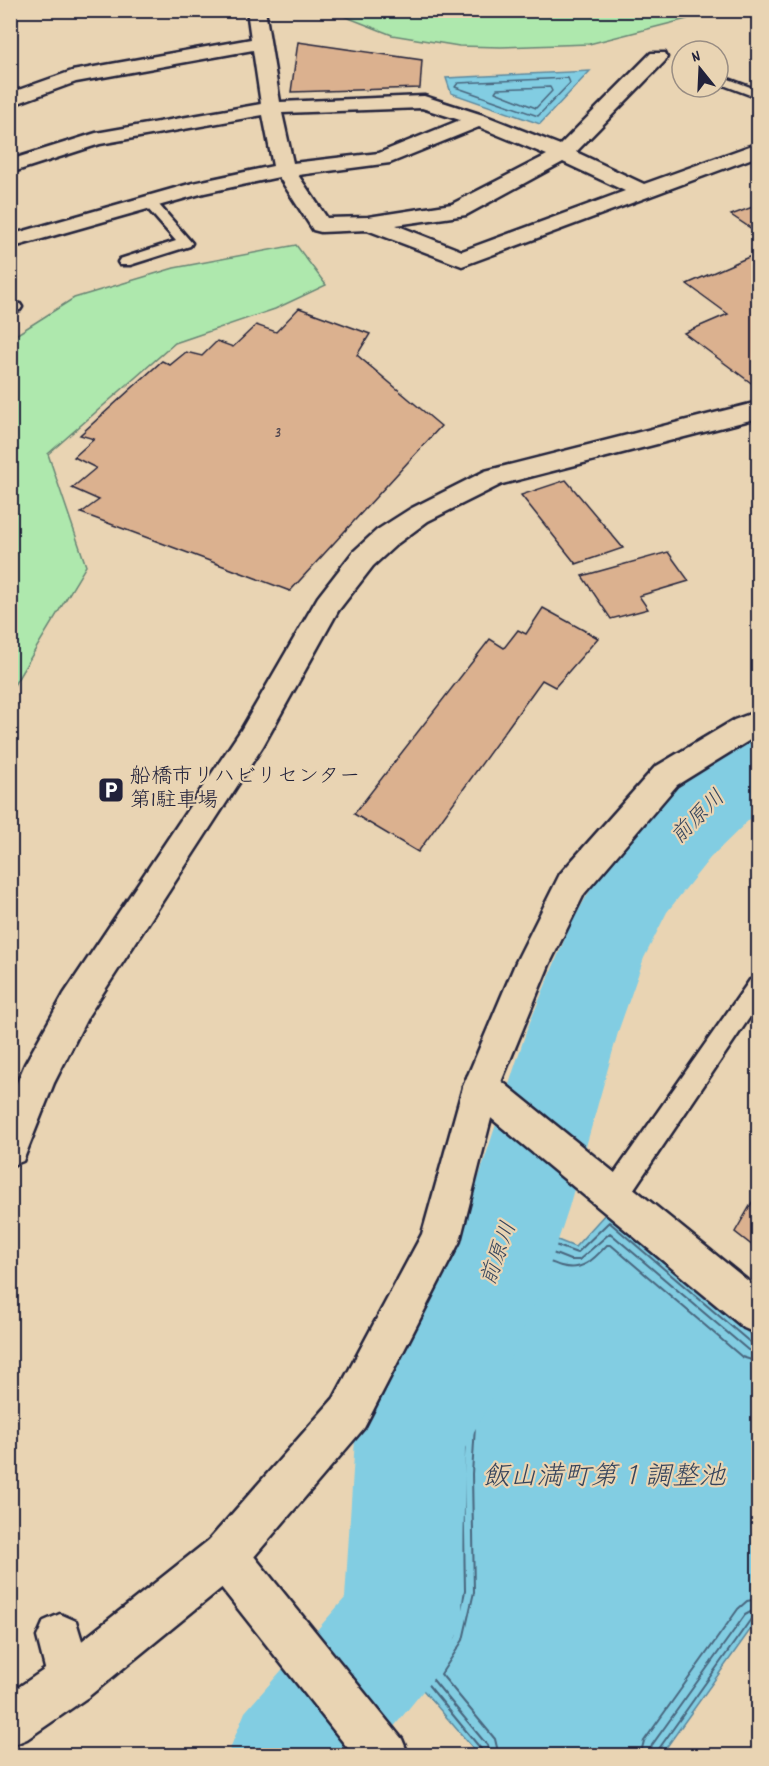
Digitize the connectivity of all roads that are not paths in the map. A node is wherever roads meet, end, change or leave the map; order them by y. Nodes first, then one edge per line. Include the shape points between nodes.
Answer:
1 (256, 10) edge
2 (260, 43) junction
3 (658, 57) dead end
4 (730, 83) edge
5 (759, 94) edge
6 (10, 100) edge
7 (271, 108) junction
8 (479, 120) junction
9 (759, 149) edge
10 (563, 154) junction
11 (10, 167) edge
12 (284, 170) junction
13 (643, 192) junction
14 (148, 201) junction
15 (368, 223) junction
16 (10, 242) edge
17 (126, 262) dead end
18 (759, 410) edge
19 (759, 723) edge
20 (759, 987) edge
21 (481, 1087) junction
22 (10, 1148) edge
23 (614, 1196) junction
24 (759, 1314) edge
25 (225, 1556) junction
26 (60, 1637) dead end
27 (71, 1680) junction
28 (10, 1722) edge
29 (385, 1755) edge

1 - 2 street
2 - 6 street via 72,77
2 - 7 street
3 - 10 street
4 - 5 lane
7 - 8 street via 424,102
7 - 11 street via 96,139
7 - 12 street
8 - 10 street
8 - 12 street via 382,159
9 - 13 street
10 - 13 street
10 - 15 street via 458,210
12 - 14 street
12 - 15 street via 321,225
13 - 15 street via 462,259
14 - 16 street
14 - 17 lane via 185,243
18 - 22 street via 494,477 419,515 363,559 328,604 252,738 76,1005 38,1076
19 - 21 street via 666,776 572,884 533,962
20 - 23 lane
21 - 23 street
21 - 25 street via 440,1241 350,1413
23 - 24 street
25 - 27 street
25 - 29 street
26 - 27 street
27 - 28 street

